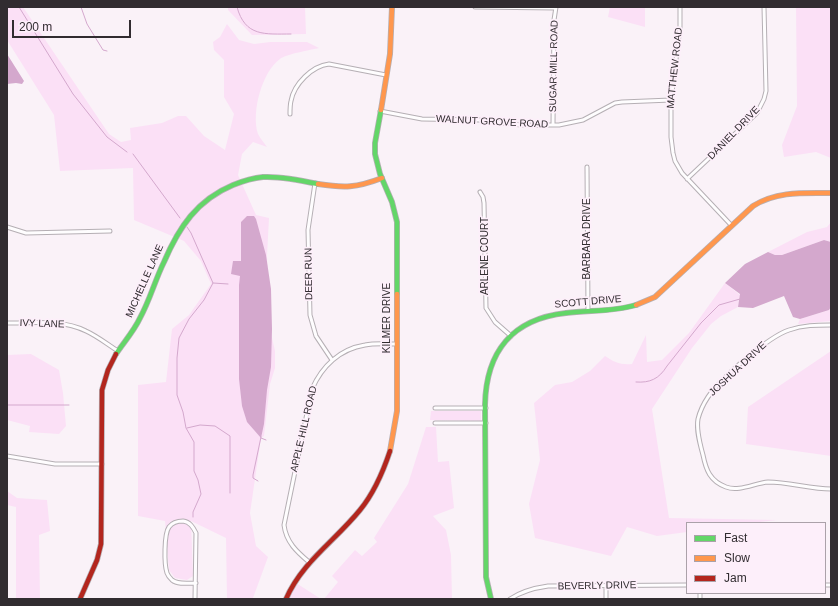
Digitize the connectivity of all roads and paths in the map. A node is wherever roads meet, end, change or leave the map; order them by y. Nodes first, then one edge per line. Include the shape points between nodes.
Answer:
1 (392, 7) edge
2 (475, 7) edge
3 (680, 7) edge
4 (764, 7) edge
5 (556, 8) edge
6 (386, 75) junction
7 (671, 100) junction
8 (380, 111) junction
9 (290, 114) dead end
10 (553, 125) junction
11 (587, 167) dead end
12 (382, 178) junction
13 (687, 179) junction
14 (315, 183) junction
15 (480, 192) dead end
16 (831, 193) edge
17 (732, 226) junction
18 (7, 227) edge
19 (110, 232) dead end
20 (588, 310) junction
21 (7, 323) edge
22 (831, 325) edge
23 (511, 336) junction
24 (396, 344) junction
25 (118, 351) junction
26 (332, 360) junction
27 (435, 408) dead end
28 (486, 408) junction
29 (435, 423) dead end
30 (486, 423) junction
31 (7, 456) edge
32 (102, 464) junction
33 (831, 489) edge
34 (309, 562) junction
35 (196, 583) junction
36 (686, 585) edge
37 (606, 586) junction
38 (80, 599) edge
39 (195, 599) edge
40 (286, 599) edge
41 (491, 599) edge
42 (510, 599) edge
43 (606, 599) edge

1 - 6 street, KILMER DRIVE via 391,46
2 - 5 street
3 - 7 street, MATTHEW ROAD
4 - 13 street, DANIEL DRIVE via 764,99 757,113
5 - 10 street, SUGAR MILL ROAD via 553,46
6 - 8 street, KILMER DRIVE
6 - 9 street via 323,64 309,72 299,84 291,100
7 - 10 street, WALNUT GROVE ROAD via 622,102 583,120
7 - 13 street, MATTHEW ROAD via 673,153 678,167
8 - 10 street, WALNUT GROVE ROAD via 422,119
8 - 12 street, KILMER DRIVE via 374,154
11 - 20 street, BARBARA DRIVE
12 - 14 street, MICHELLE LANE via 352,187
12 - 24 street, KILMER DRIVE via 396,214
13 - 17 street, MATTHEW ROAD
14 - 25 street, MICHELLE LANE via 262,177 231,185 204,201 183,223 176,235 140,318
14 - 26 street, DEER RUN via 308,230 310,315 316,336
15 - 23 street, ARLENE COURT via 484,203 486,308 495,322
16 - 17 street, SCOTT DRIVE via 783,193 772,196 757,203
17 - 20 street, SCOTT DRIVE via 655,297 625,308
18 - 19 street via 26,233
20 - 23 street, SCOTT DRIVE via 546,316 527,323
21 - 25 street, IVY LANE via 57,323 74,326
22 - 33 street, JOSHUA DRIVE via 802,326 771,339 713,391 703,405 698,420 706,468 716,482 735,488 768,482
23 - 28 street, SCOTT DRIVE via 503,344 491,366 487,381
24 - 26 street, APPLE HILL ROAD via 360,346
24 - 34 street, KILMER DRIVE via 396,422 392,447 382,474 359,511
25 - 32 street, MICHELLE LANE via 105,374 102,390
26 - 34 street, APPLE HILL ROAD via 312,389 284,520 284,530 289,542
27 - 28 street
28 - 30 street, SCOTT DRIVE
29 - 30 street
30 - 41 street, SCOTT DRIVE via 486,577
31 - 32 street via 55,464
32 - 38 street, MICHELLE LANE via 101,544
34 - 40 street, KILMER DRIVE
35 - 35 street via 196,533 188,523 174,523 168,528 166,536 166,572 176,582
35 - 39 street
36 - 37 street, BEVERLY DRIVE
37 - 42 street, BEVERLY DRIVE via 540,587 522,592
37 - 43 street

